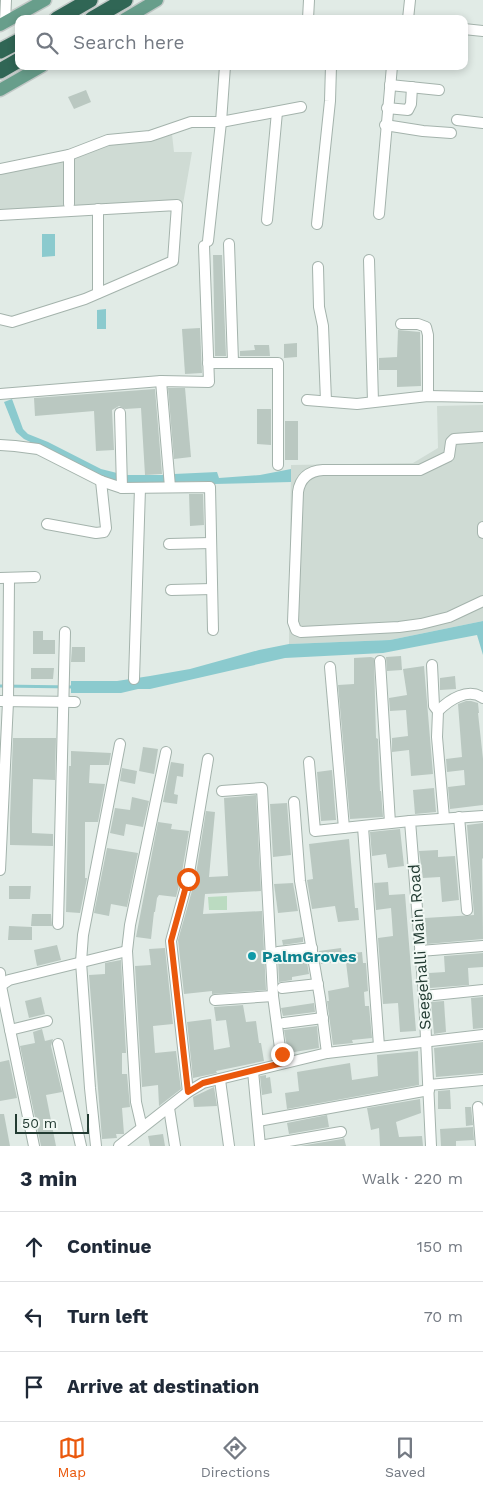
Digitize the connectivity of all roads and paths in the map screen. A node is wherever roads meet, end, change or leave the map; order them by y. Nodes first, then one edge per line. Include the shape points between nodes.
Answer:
1 (6, 0) edge
2 (45, 0) edge
3 (90, 0) edge
4 (125, 0) edge
5 (158, 0) edge
6 (309, 0) edge
7 (410, 0) edge
8 (17, 15) edge
9 (64, 15) edge
10 (99, 15) edge
11 (132, 15) edge
12 (308, 15) edge
13 (408, 15) edge
14 (15, 16) edge
15 (2, 23) edge
16 (468, 29) edge
17 (483, 31) edge
18 (15, 42) edge
19 (0, 51) edge
20 (15, 62) edge
21 (35, 70) edge
22 (225, 70) edge
23 (331, 70) edge
24 (392, 70) edge
25 (0, 71) edge
26 (390, 85) junction
27 (412, 87) junction
28 (0, 90) edge
29 (439, 90) dead end
30 (301, 107) dead end
31 (387, 108) junction
32 (277, 112) junction
33 (457, 120) dead end
34 (221, 122) junction
35 (483, 123) edge
36 (385, 125) junction
37 (451, 133) dead end
38 (69, 154) junction
39 (0, 169) edge
40 (69, 204) dead end
41 (98, 209) junction
42 (379, 214) dead end
43 (0, 215) edge
44 (267, 220) dead end
45 (317, 224) dead end
46 (229, 244) dead end
47 (369, 260) dead end
48 (318, 267) dead end
49 (98, 293) junction
50 (0, 319) edge
51 (12, 322) junction
52 (401, 324) dead end
53 (0, 327) edge
54 (233, 362) junction
55 (208, 363) junction
56 (161, 381) junction
57 (0, 394) edge
58 (428, 396) junction
59 (483, 397) edge
60 (307, 400) dead end
61 (326, 401) junction
62 (373, 402) junction
63 (120, 413) dead end
64 (483, 437) edge
65 (0, 445) edge
66 (278, 465) dead end
67 (101, 481) junction
68 (170, 487) junction
69 (122, 488) junction
70 (140, 488) junction
71 (47, 524) dead end
72 (483, 527) edge
73 (483, 533) edge
74 (211, 543) junction
75 (169, 544) dead end
76 (34, 577) dead end
77 (5, 579) edge
78 (212, 589) junction
79 (171, 590) dead end
80 (483, 601) edge
81 (213, 630) dead end
82 (65, 632) dead end
83 (380, 661) dead end
84 (432, 665) dead end
85 (330, 667) dead end
86 (134, 679) dead end
87 (483, 698) edge
88 (4, 702) edge
89 (70, 702) junction
90 (438, 711) junction
91 (120, 744) dead end
92 (166, 752) dead end
93 (208, 760) dead end
94 (309, 762) dead end
95 (222, 790) dead end
96 (294, 802) dead end
97 (483, 816) edge
98 (459, 817) junction
99 (444, 818) junction
100 (410, 821) junction
101 (390, 823) junction
102 (363, 827) junction
103 (344, 828) junction
104 (0, 870) edge
105 (467, 910) dead end
106 (58, 924) dead end
107 (483, 946) edge
108 (312, 948) junction
109 (127, 951) junction
110 (278, 952) dead end
111 (420, 952) junction
112 (82, 962) junction
113 (0, 973) edge
114 (318, 984) junction
115 (0, 986) edge
116 (282, 988) dead end
117 (483, 990) edge
118 (273, 996) junction
119 (424, 996) junction
120 (215, 1000) dead end
121 (323, 1018) junction
122 (47, 1021) dead end
123 (284, 1023) dead end
124 (10, 1030) junction
125 (483, 1035) edge
126 (426, 1041) junction
127 (58, 1044) dead end
128 (379, 1046) junction
129 (327, 1053) junction
130 (282, 1063) junction
131 (253, 1071) junction
132 (220, 1080) junction
133 (483, 1080) edge
134 (429, 1088) junction
135 (188, 1092) junction
136 (478, 1107) dead end
137 (169, 1108) junction
138 (258, 1121) junction
139 (142, 1128) junction
140 (341, 1132) dead end
141 (34, 1146) edge
142 (81, 1146) edge
143 (96, 1146) edge
144 (119, 1146) edge
145 (175, 1146) edge
146 (229, 1146) edge
147 (431, 1146) edge
148 (481, 1146) edge

1 - 15 street
2 - 8 main road
3 - 9 highway
4 - 10 highway
5 - 11 main road
6 - 12 street
7 - 13 street
14 - 15 main road
16 - 17 street
18 - 19 highway
20 - 25 highway
21 - 28 main road
22 - 34 street
23 - 45 street
24 - 26 street
26 - 27 street
26 - 31 street
27 - 29 street
27 - 31 street via 408,110
30 - 32 street
31 - 36 street
32 - 34 street
32 - 44 street
33 - 35 street
34 - 38 street via 191,122 150,136 108,140
34 - 55 street via 206,243
36 - 37 street
36 - 42 street
38 - 39 street
38 - 40 street
41 - 43 street
41 - 49 street
41 - 49 street via 177,205 173,261
46 - 54 street
47 - 62 street
48 - 61 street
49 - 51 street
50 - 51 street
51 - 53 street
52 - 58 street via 426,327
54 - 55 street
54 - 66 street via 278,363
55 - 56 street via 209,382
56 - 57 street
56 - 68 street
58 - 59 street
58 - 62 street
60 - 61 street
61 - 62 street
63 - 69 street
64 - 80 street via 454,439 448,456 420,470 323,470 304,476 298,492 294,622 296,630 302,632 399,627 449,617
65 - 67 street via 38,449
67 - 69 street
67 - 71 street via 104,532 96,534
68 - 70 street
68 - 74 street via 210,487
69 - 70 street
70 - 86 street
72 - 73 street
74 - 75 street
74 - 78 street
76 - 77 street
77 - 88 street via 8,681
78 - 79 street
78 - 81 street
82 - 89 street via 64,682
83 - 101 street
84 - 90 street via 434,706
85 - 103 street
87 - 90 street via 478,695 459,696
88 - 89 street
88 - 104 street
89 - 106 street
90 - 99 street
91 - 112 street via 83,935
92 - 109 street
93 - 135 street via 188,879 171,941
94 - 103 street via 315,831
95 - 118 street via 262,788
96 - 108 street via 300,881
97 - 98 street
98 - 99 street
98 - 105 street
99 - 100 street
100 - 101 street
100 - 111 street, Seegehalli Main Road
101 - 102 street
102 - 103 street
102 - 128 street
107 - 111 street
108 - 110 street
108 - 114 street
109 - 112 street
109 - 139 street via 136,1102
111 - 119 street, Seegehalli Main Road
112 - 115 street via 8,980
112 - 143 street
113 - 115 street
114 - 116 street
114 - 121 street
115 - 124 street
117 - 119 street
118 - 120 street
118 - 130 street
119 - 126 street, Seegehalli Main Road
121 - 123 street
121 - 129 street
122 - 124 street
124 - 141 street
125 - 126 street
126 - 128 street
126 - 134 street, Seegehalli Main Road
127 - 142 street
128 - 129 street
129 - 130 street
130 - 131 street
131 - 132 street
131 - 138 street
132 - 135 street via 203,1083
132 - 146 street
133 - 134 street
134 - 138 street
134 - 147 street, Seegehalli Main Road
135 - 137 street
136 - 148 street
137 - 139 street
137 - 145 street
138 - 140 street via 260,1146
139 - 144 street

